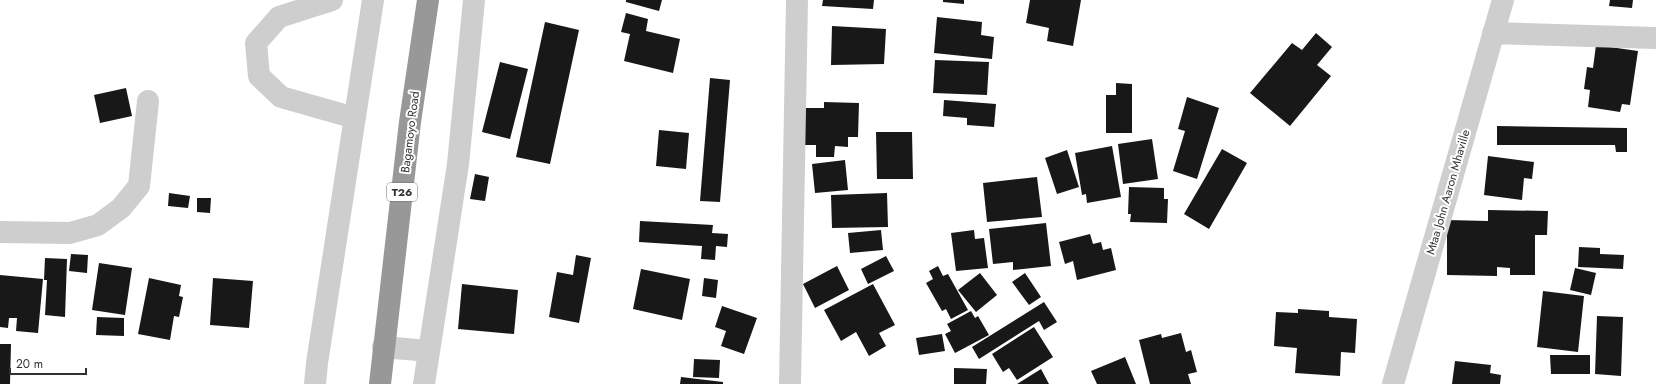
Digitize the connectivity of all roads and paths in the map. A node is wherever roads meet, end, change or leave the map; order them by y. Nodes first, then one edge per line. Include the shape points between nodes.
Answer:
1 (332, 0) edge
2 (373, 0) edge
3 (428, 0) edge
4 (474, 0) edge
5 (797, 0) edge
6 (1503, 0) edge
7 (1493, 33) junction
8 (1656, 38) edge
9 (148, 101) dead end
10 (355, 118) junction
11 (0, 232) edge
12 (383, 347) junction
13 (429, 351) junction
14 (315, 384) edge
15 (380, 384) edge
16 (424, 384) edge
17 (790, 384) edge
18 (1393, 384) edge

1 - 10 street via 279,17 256,43 259,76 281,97
2 - 10 street
3 - 12 highway, Bagamoyo Road / T26 via 410,122
4 - 13 street via 458,164
5 - 17 street
6 - 7 street, Mtaa John Aaron Mhaville
7 - 8 street
7 - 18 street, Mtaa John Aaron Mhaville
9 - 11 street via 138,186 121,208 98,225 70,233
10 - 14 street
12 - 13 street
12 - 15 highway, Bagamoyo Road / T26
13 - 16 street

